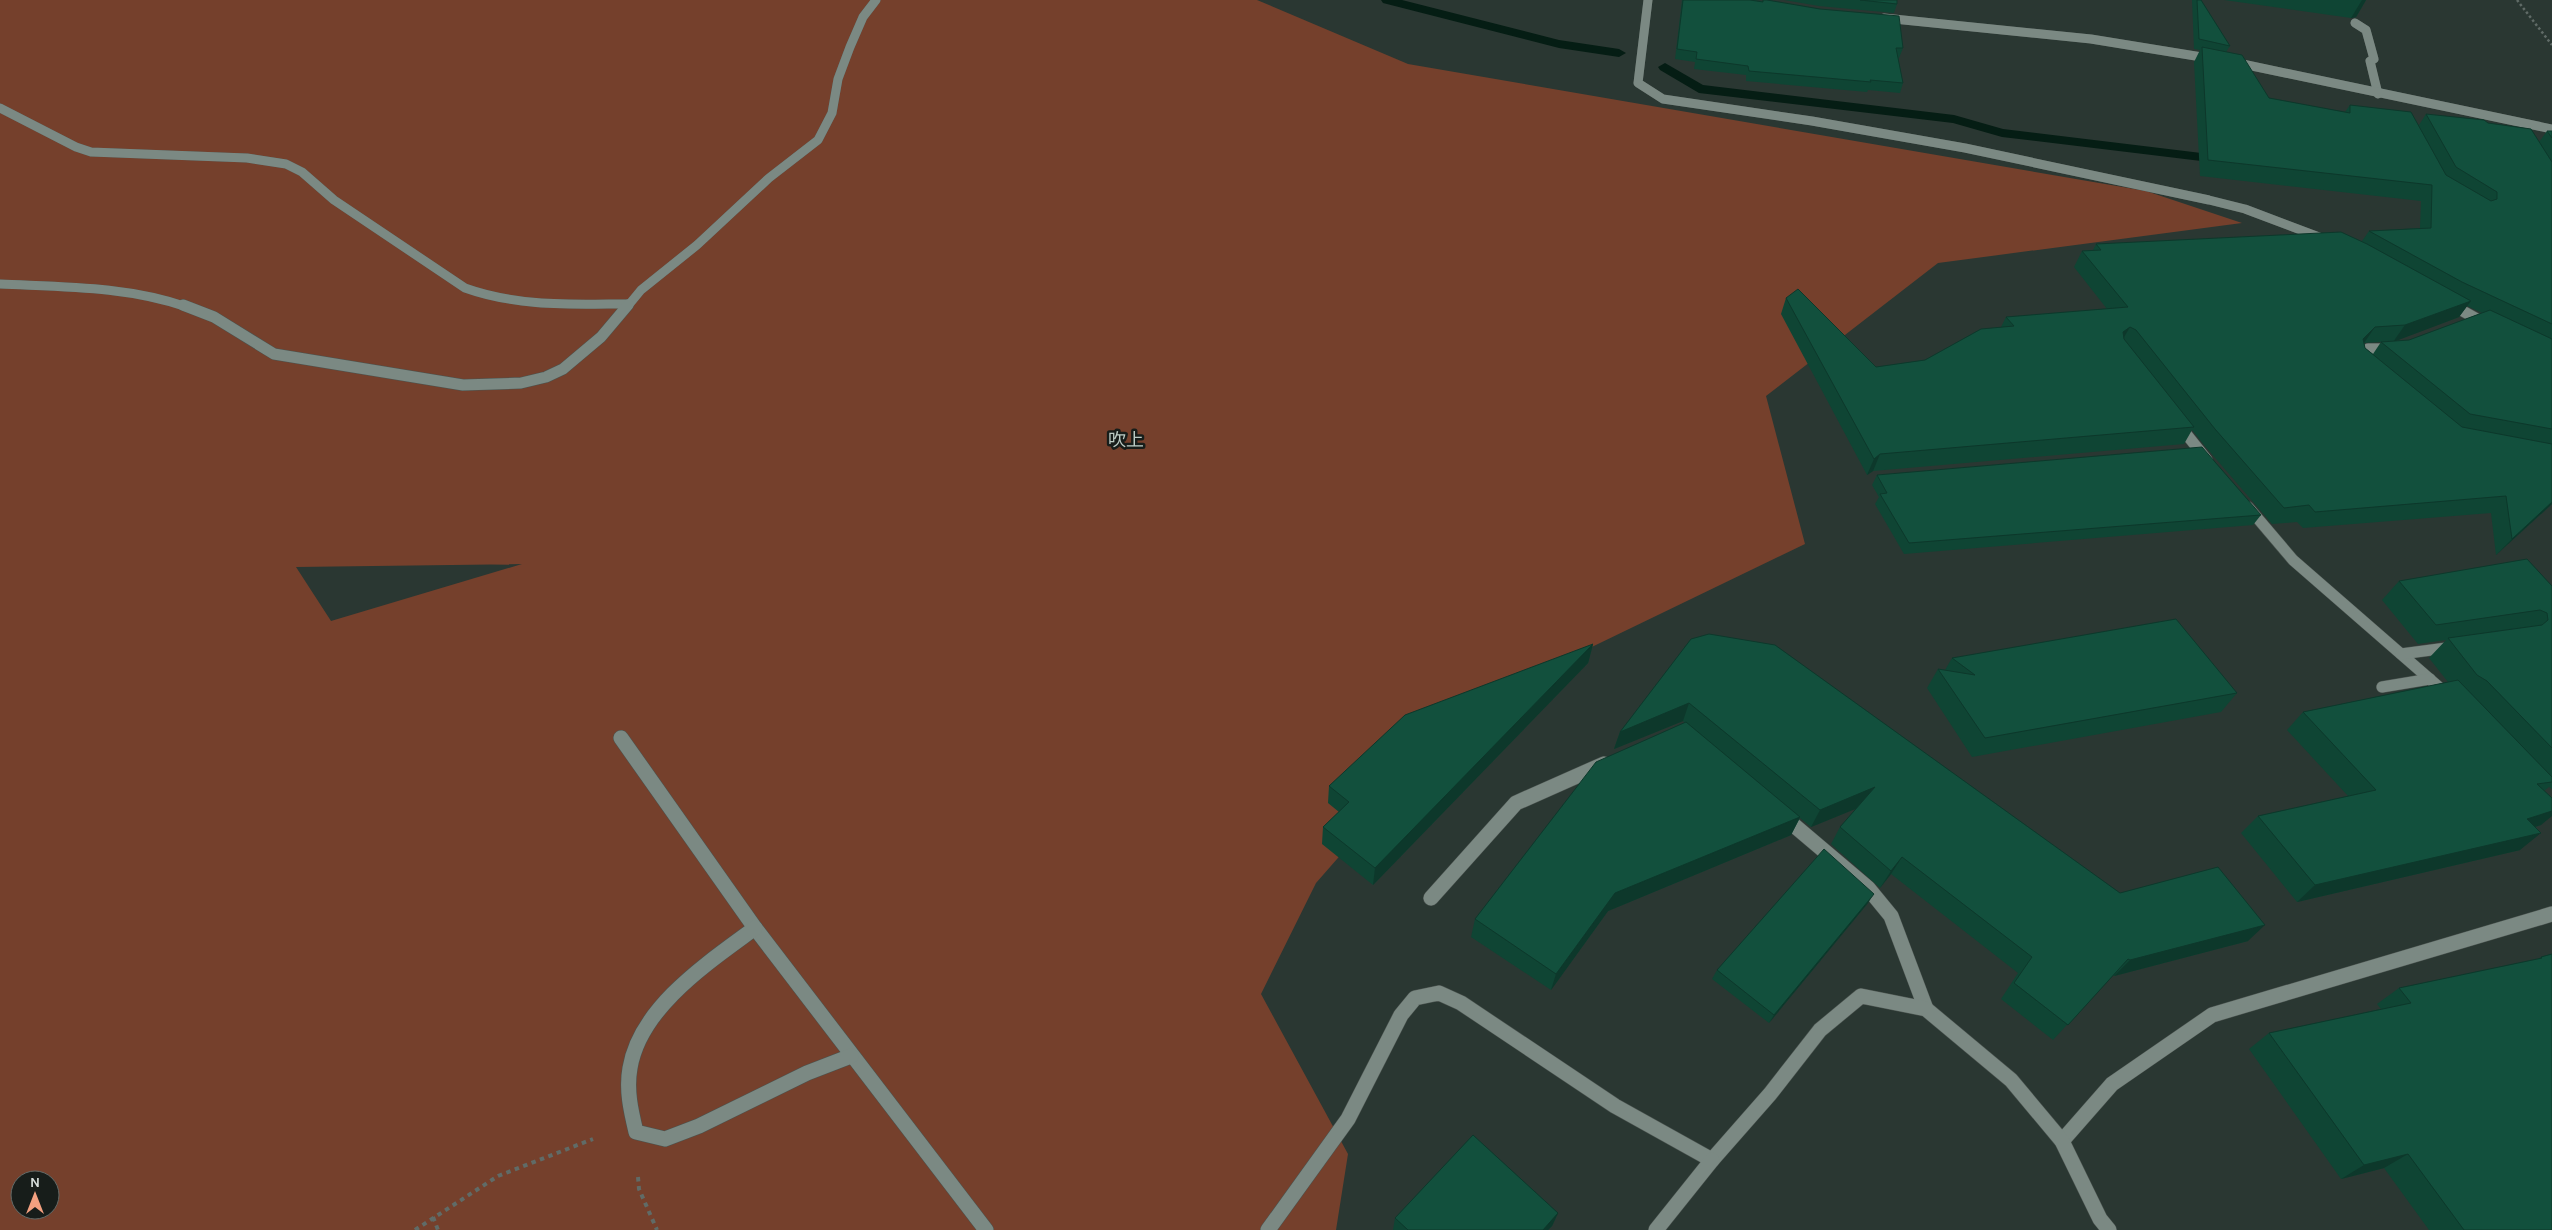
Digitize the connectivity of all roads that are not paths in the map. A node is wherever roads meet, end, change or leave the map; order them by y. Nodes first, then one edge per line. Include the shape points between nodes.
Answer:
1 (876, 0) edge
2 (1648, 0) edge
3 (1872, 17) edge
4 (2355, 23) dead end
5 (2378, 94) junction
6 (0, 108) edge
7 (2552, 129) edge
8 (2341, 246) edge
9 (0, 284) edge
10 (2441, 300) edge
11 (628, 304) junction
12 (2476, 319) junction
13 (2457, 325) edge
14 (2498, 330) edge
15 (2403, 346) edge
16 (2373, 370) edge
17 (2169, 412) edge
18 (2217, 472) edge
19 (2243, 501) edge
20 (2465, 645) edge
21 (2401, 654) junction
22 (2430, 680) junction
23 (2382, 688) dead end
24 (2459, 704) edge
25 (621, 738) dead end
26 (1620, 757) edge
27 (1773, 807) edge
28 (1430, 898) dead end
29 (2552, 914) edge
30 (755, 928) junction
31 (1926, 1009) junction
32 (850, 1056) junction
33 (2062, 1141) junction
34 (1712, 1160) junction
35 (986, 1230) edge
36 (1268, 1230) edge
37 (1656, 1230) edge
38 (2109, 1230) edge

1 - 11 lane via 863,17 850,47 838,79 832,113 818,140 769,178
2 - 8 lane via 1638,83 1663,99 1965,148 2209,200 2295,226
3 - 5 lane via 2164,49
4 - 5 lane via 2366,30 2374,59 2370,61
5 - 7 lane via 2396,101 2515,126
6 - 11 lane via 91,152 247,158 286,164 302,172 342,206 478,294 502,299
9 - 11 lane via 147,295 207,314 252,344 274,354 463,385 490,386 546,377 563,368 601,337
10 - 12 lane
12 - 13 lane
12 - 14 lane
15 - 16 lane via 2368,349 2358,358
17 - 18 lane via 2194,450
19 - 21 lane via 2293,560
20 - 21 lane
21 - 22 lane
22 - 23 lane
22 - 24 lane
25 - 30 lane
26 - 28 lane via 1516,804
27 - 31 lane via 1868,888 1891,916
29 - 33 lane via 2212,1016 2112,1084
30 - 32 lane
30 - 32 lane via 658,1009 639,1036 630,1063 628,1094 636,1132 665,1139
31 - 33 lane via 2011,1080
31 - 34 lane via 1861,996 1820,1030
32 - 35 lane
33 - 38 lane
34 - 36 lane via 1615,1106 1461,1003 1439,993 1414,998 1401,1016 1348,1119
34 - 37 lane

